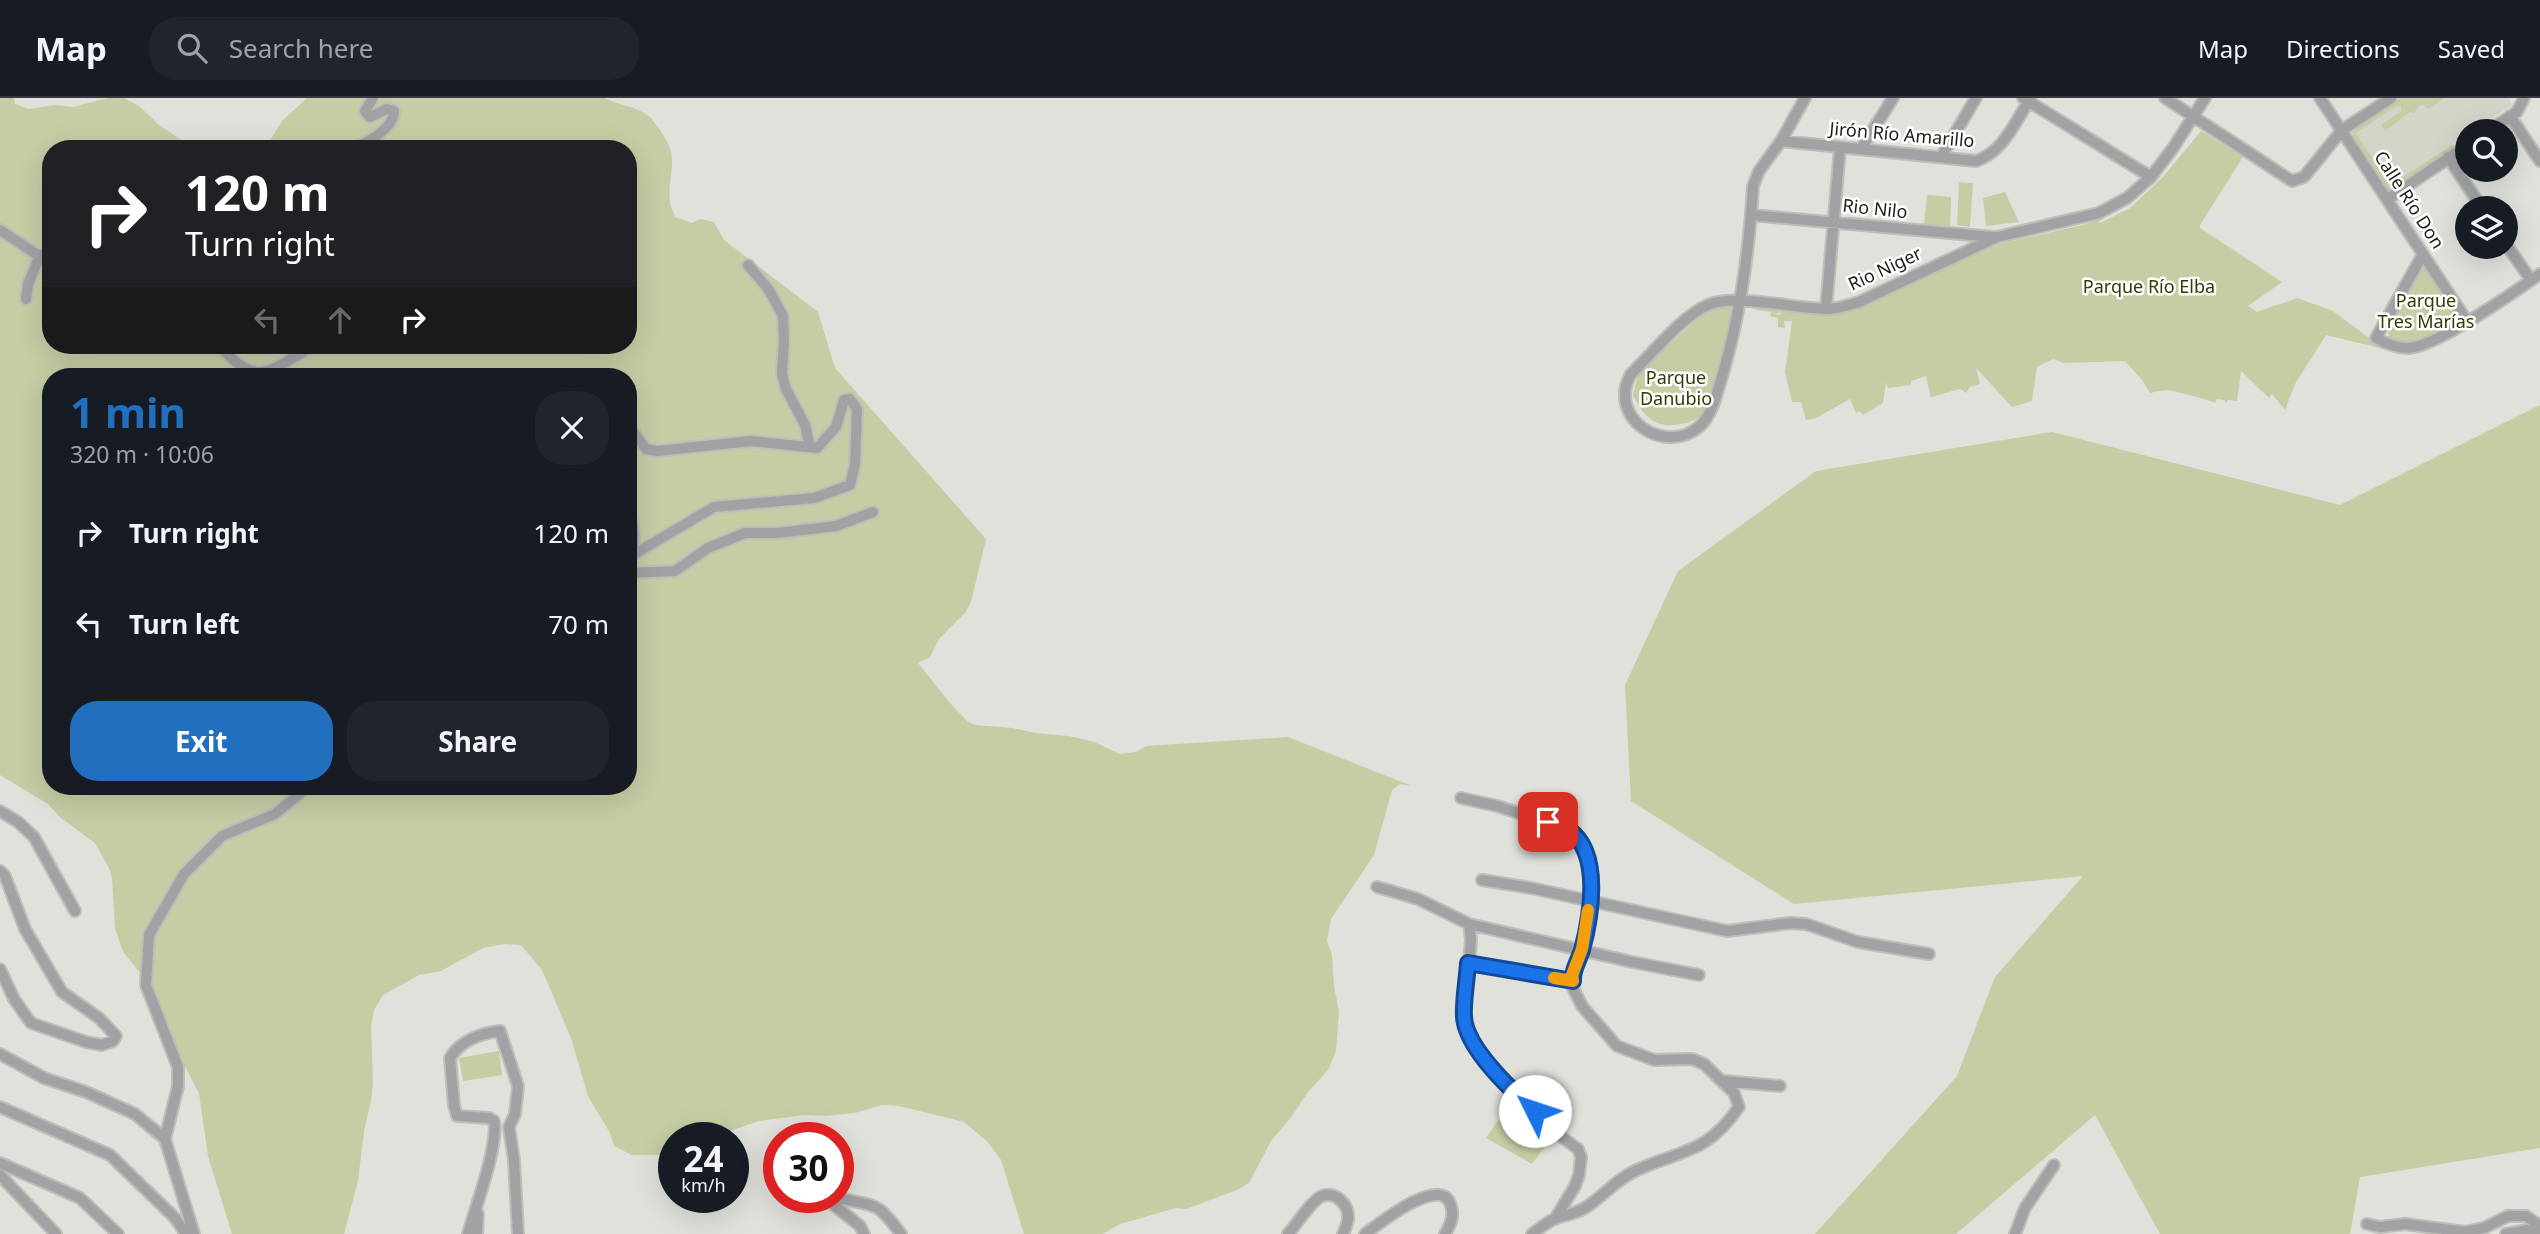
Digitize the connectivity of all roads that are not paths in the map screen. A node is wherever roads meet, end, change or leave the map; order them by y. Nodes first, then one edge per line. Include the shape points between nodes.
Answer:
1 (373, 98) edge
2 (1805, 98) edge
3 (1893, 98) edge
4 (1976, 98) edge
5 (2165, 98) edge
6 (2205, 98) edge
7 (2320, 98) edge
8 (2391, 98) edge
9 (2524, 98) edge
10 (2027, 99) edge
11 (2374, 102) edge
12 (2194, 115) junction
13 (2510, 116) junction
14 (2506, 119) edge
15 (2342, 130) junction
16 (371, 140) edge
17 (1781, 141) junction
18 (1840, 148) junction
19 (1861, 149) junction
20 (2455, 153) edge
21 (1941, 157) junction
22 (2448, 158) junction
23 (2540, 161) edge
24 (2151, 177) junction
25 (2474, 196) edge
26 (2388, 199) junction
27 (1751, 215) junction
28 (1833, 222) junction
29 (0, 230) edge
30 (1997, 237) junction
31 (42, 254) edge
32 (2423, 254) junction
33 (2518, 258) edge
34 (42, 261) edge
35 (748, 265) dead end
36 (2535, 277) edge
37 (26, 299) dead end
38 (1741, 302) junction
39 (1826, 309) junction
40 (2467, 321) junction
41 (227, 354) edge
42 (300, 354) edge
43 (240, 368) edge
44 (273, 368) edge
45 (637, 437) edge
46 (810, 447) junction
47 (873, 512) dead end
48 (637, 552) edge
49 (637, 573) edge
50 (298, 795) edge
51 (1461, 798) dead end
52 (0, 811) edge
53 (0, 871) edge
54 (1482, 880) dead end
55 (1377, 887) dead end
56 (1590, 901) junction
57 (75, 911) dead end
58 (1469, 924) junction
59 (1582, 949) junction
60 (1929, 954) dead end
61 (1468, 963) junction
62 (0, 969) edge
63 (1699, 975) dead end
64 (1573, 981) junction
65 (0, 1054) edge
66 (1724, 1082) junction
67 (1780, 1086) dead end
68 (0, 1107) edge
69 (165, 1139) junction
70 (489, 1158) junction
71 (514, 1160) junction
72 (0, 1163) edge
73 (2054, 1165) dead end
74 (0, 1175) edge
75 (480, 1194) junction
76 (1555, 1219) junction
77 (2367, 1224) dead end
78 (2540, 1228) edge
79 (56, 1234) edge
80 (118, 1234) edge
81 (186, 1234) edge
82 (194, 1234) edge
83 (468, 1234) edge
84 (477, 1234) edge
85 (518, 1234) edge
86 (864, 1234) edge
87 (901, 1234) edge
88 (1288, 1234) edge
89 (1343, 1234) edge
90 (1365, 1234) edge
91 (1445, 1234) edge
92 (1532, 1234) edge
93 (2015, 1234) edge
94 (2506, 1234) edge

1 - 16 street via 365,111 370,117 387,109 394,111 394,117
2 - 17 street
3 - 19 street
4 - 21 street
5 - 12 street
6 - 12 street
7 - 15 street, Calle Río Don
8 - 11 street
9 - 13 street
10 - 21 street, Jirón Río Amarillo via 1998,149 1988,157 1976,161
10 - 24 street
11 - 15 street
12 - 15 street via 2292,181 2304,177
12 - 24 street
13 - 14 street
13 - 23 street
15 - 26 street, Calle Río Don
17 - 18 street, Jirón Río Amarillo
17 - 27 street via 1759,170
18 - 19 street, Jirón Río Amarillo
18 - 28 street
19 - 21 street, Jirón Río Amarillo
20 - 22 street
22 - 25 street
22 - 26 street
24 - 30 street via 2127,198 2098,213
26 - 32 street, Calle Río Don
27 - 28 street, Rio Nilo
27 - 38 street
28 - 30 street, Rio Nilo
28 - 39 street
29 - 31 street
30 - 39 street, Rio Niger via 1859,302
32 - 40 street, Calle Río Don
32 - 40 street via 2376,338 2417,347
33 - 36 street
34 - 37 street via 28,284
35 - 46 street via 783,316 782,374
36 - 40 street
38 - 38 street, Rio Niger via 1718,391 1702,425 1681,436 1649,433 1633,419 1624,402 1631,374 1693,314 1720,301
38 - 39 street, Rio Niger
41 - 43 street
42 - 44 street
45 - 46 street via 646,449 657,451 751,441
46 - 48 street via 817,448 836,427 844,400 850,399 857,409 850,485 814,498 714,507
47 - 49 street via 836,526 745,533 708,548 675,572
50 - 69 street via 275,814 222,836 184,874 149,935 146,985 178,1067
51 - 56 street via 1568,829 1580,841 1589,863
52 - 57 street via 34,837
53 - 62 street via 25,929 62,992 105,1023 116,1036 113,1041 102,1045 86,1042 31,1023
54 - 56 street
55 - 58 street via 1418,899
56 - 59 street
56 - 60 street via 1727,931 1806,924 1858,942
58 - 59 street
58 - 61 street
59 - 63 street
59 - 64 street
61 - 64 street
61 - 76 street via 1464,1018 1470,1038 1508,1088 1578,1149 1581,1157 1575,1186
64 - 66 street via 1582,1006 1616,1046 1654,1060 1692,1059
65 - 69 street via 44,1078 135,1114
66 - 67 street
66 - 76 street via 1739,1107 1709,1140 1635,1171 1586,1208
68 - 81 street via 110,1155
69 - 82 street
70 - 71 street
70 - 71 street via 494,1121 457,1116 450,1058 461,1044 499,1031 518,1086 509,1127
70 - 75 street
71 - 85 street
72 - 80 street via 80,1198
73 - 93 street via 2025,1208
74 - 79 street
75 - 83 street
75 - 84 street
76 - 92 street
77 - 78 street via 2465,1232 2508,1216 2526,1216
78 - 94 street
86 - 87 street via 834,1205 835,1200 877,1206
88 - 89 street via 1315,1202 1331,1195 1348,1209
90 - 91 street via 1412,1202 1437,1195 1451,1205 1452,1218

